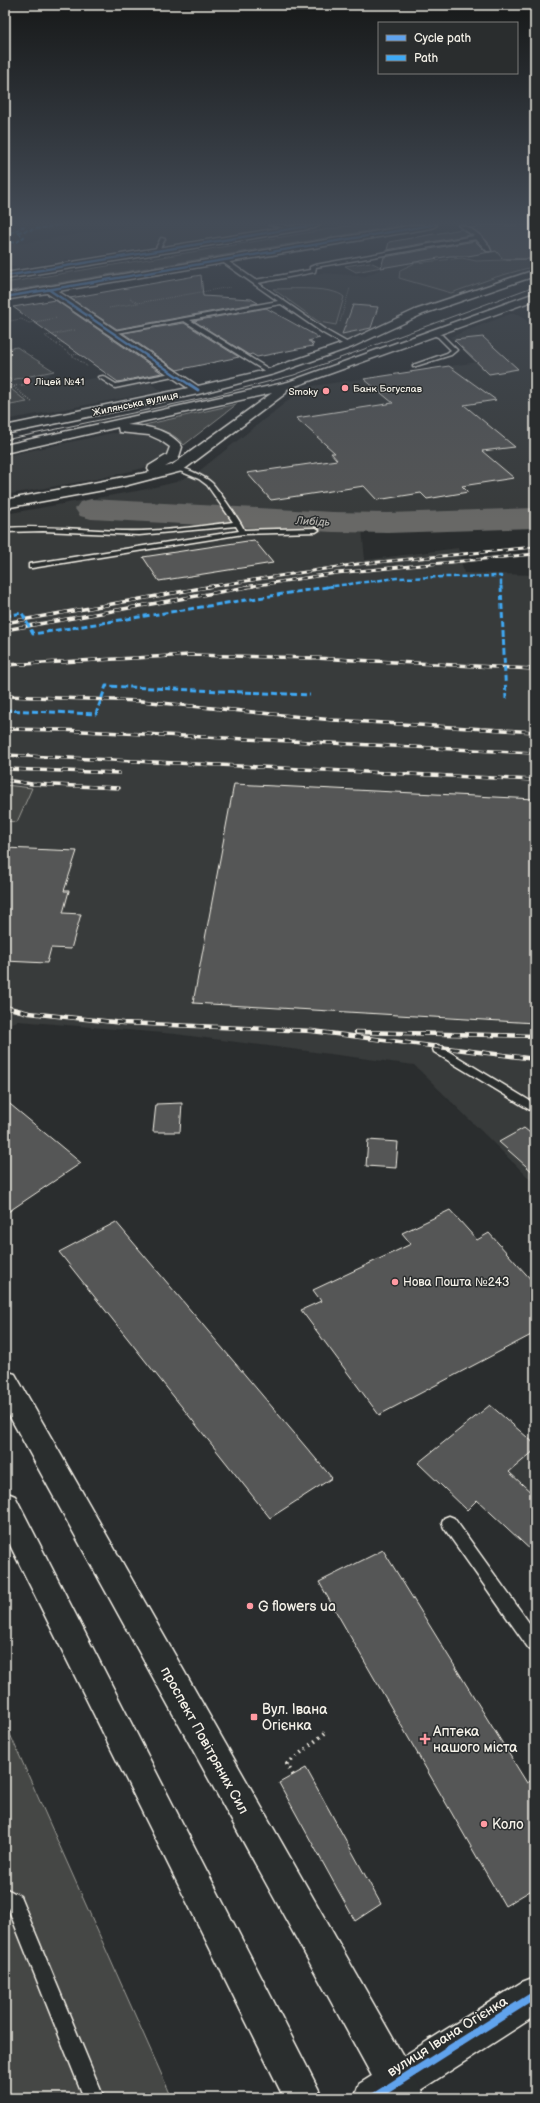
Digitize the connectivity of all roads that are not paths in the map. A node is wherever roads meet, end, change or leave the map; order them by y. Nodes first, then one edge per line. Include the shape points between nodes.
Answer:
1 (99, 323) edge
2 (162, 323) edge
3 (192, 323) edge
4 (313, 323) edge
5 (395, 323) edge
6 (460, 323) edge
7 (112, 332) junction
8 (433, 333) junction
9 (348, 345) junction
10 (415, 366) dead end
11 (270, 372) junction
12 (176, 374) junction
13 (101, 376) road end
14 (291, 384) junction
15 (198, 390) junction
16 (5, 430) edge
17 (90, 430) junction
18 (5, 448) edge
19 (177, 468) junction
20 (5, 498) edge
21 (5, 504) edge
22 (236, 521) junction
23 (5, 530) edge
24 (316, 530) dead end
25 (243, 532) junction
26 (32, 566) dead end
27 (438, 1049) dead end
28 (535, 1109) edge
29 (5, 1382) edge
30 (5, 1505) edge
31 (449, 1523) dead end
32 (535, 1644) edge
33 (8, 1902) edge
34 (535, 1995) edge
35 (391, 2093) edge
36 (94, 2098) edge
37 (304, 2098) edge

1 - 7 main road
2 - 7 lane
3 - 11 lane
4 - 9 lane
5 - 9 main road, Жилянська вулиця
6 - 8 main road, Жилянська вулиця
7 - 12 main road
8 - 10 lane via 440,336 454,350
8 - 14 main road, Жилянська вулиця
9 - 11 main road, Жилянська вулиця
11 - 15 main road, Жилянська вулиця
12 - 13 lane via 115,386
12 - 15 main road
14 - 17 main road, Жилянська вулиця
14 - 19 main road
15 - 16 main road, Жилянська вулиця
17 - 18 main road, Жилянська вулиця
17 - 20 main road via 147,430 170,439 176,447 173,457 158,468 128,476
19 - 21 main road via 120,483
19 - 22 lane via 205,481
22 - 23 lane via 150,534 46,528
22 - 25 lane
24 - 25 lane
25 - 26 lane
27 - 28 lane
29 - 35 main road, проспект Повітряних Сил
30 - 37 main road
31 - 32 lane
33 - 36 lane
34 - 35 main road, вулиця Івана Огієнка

